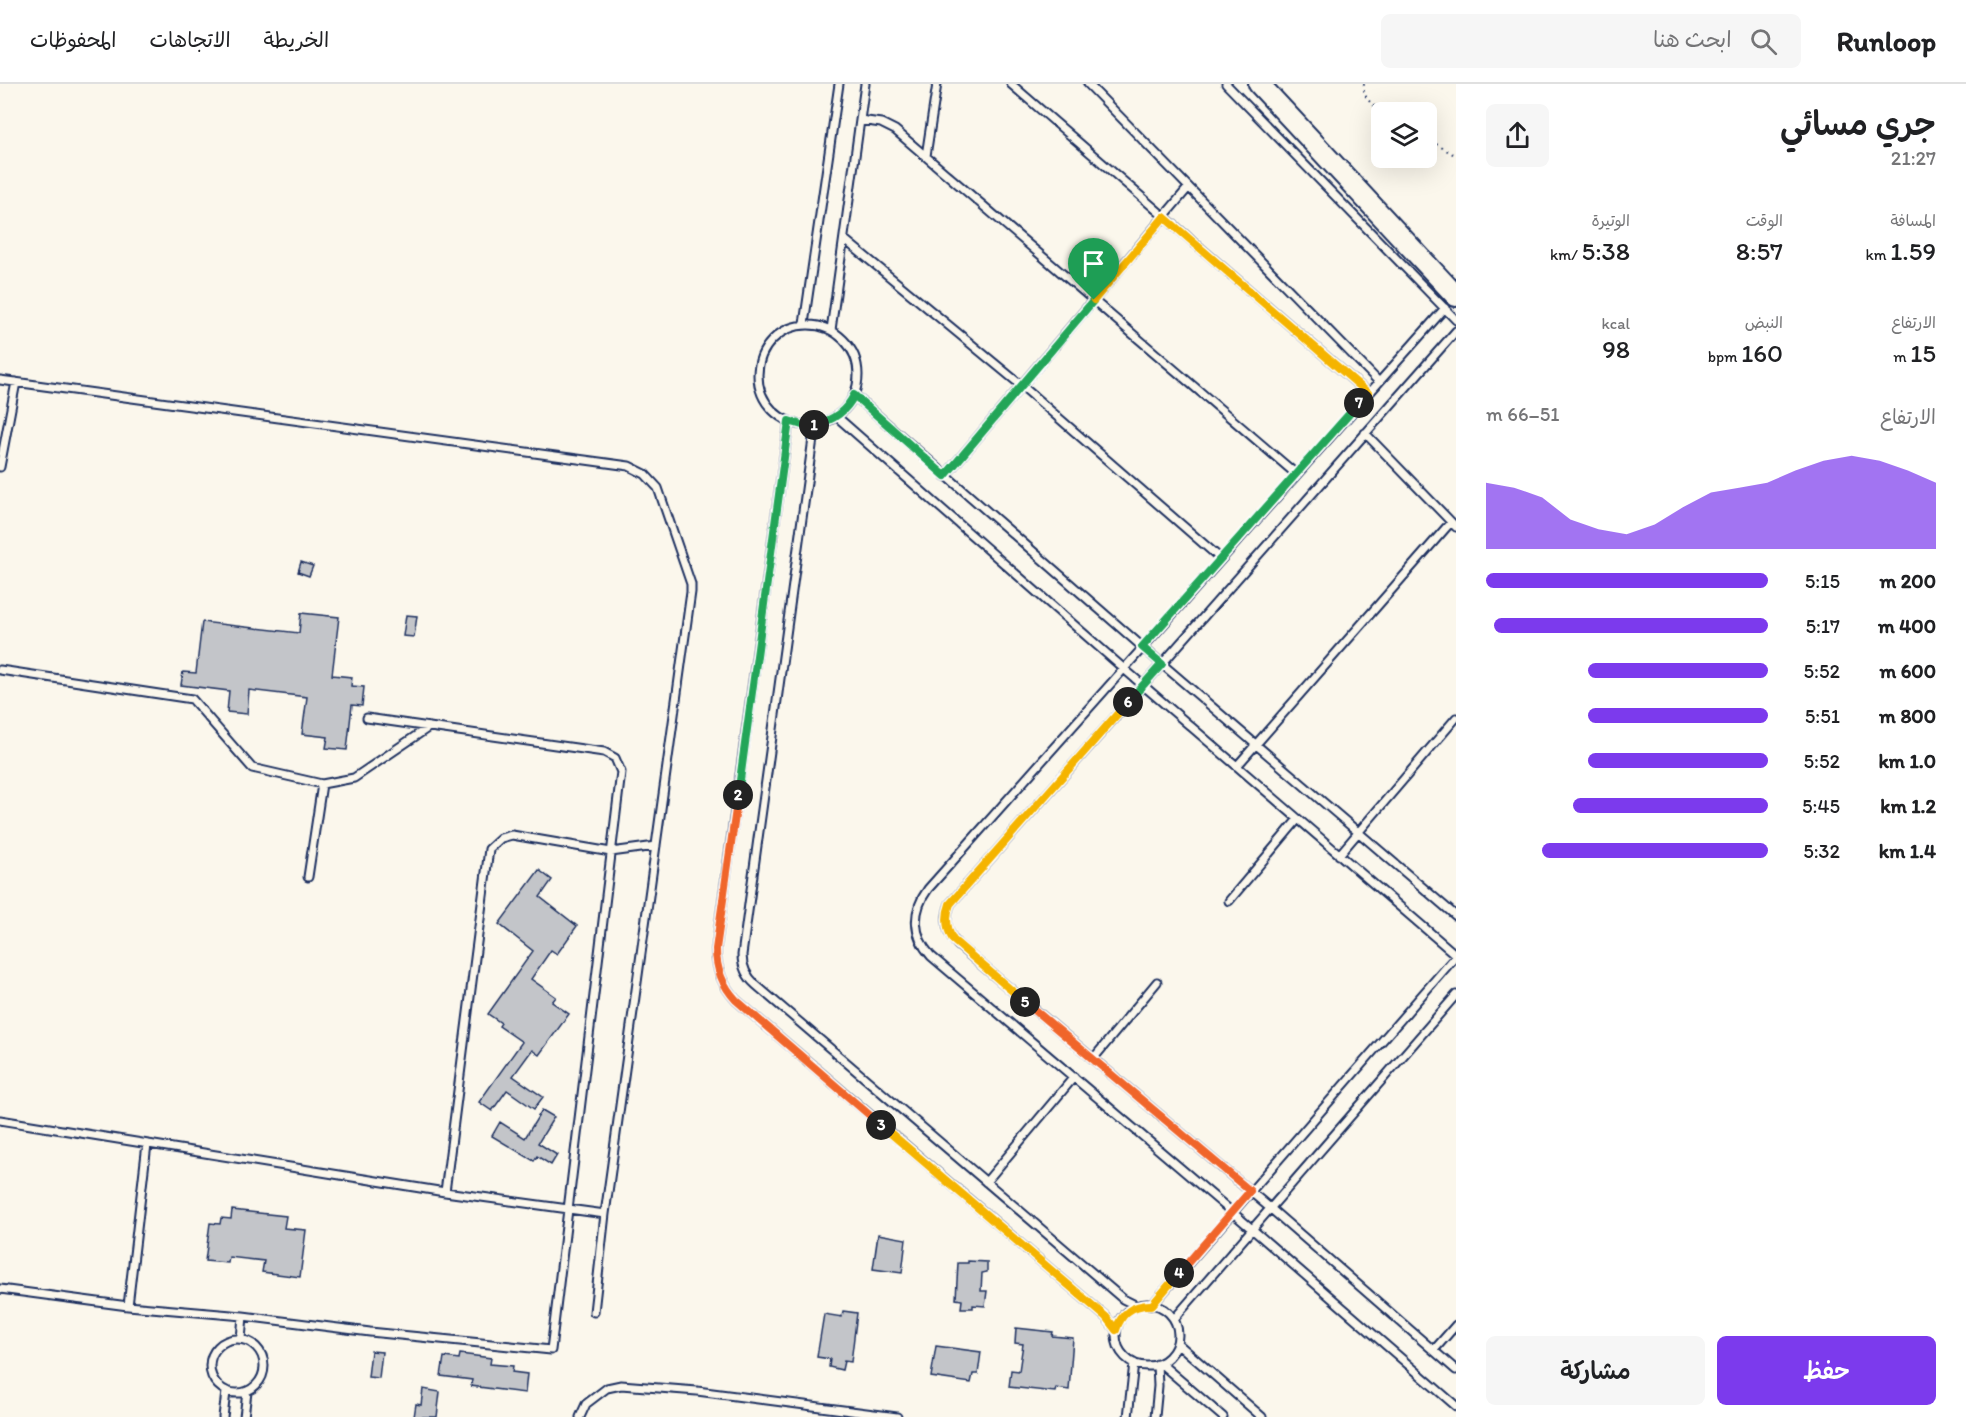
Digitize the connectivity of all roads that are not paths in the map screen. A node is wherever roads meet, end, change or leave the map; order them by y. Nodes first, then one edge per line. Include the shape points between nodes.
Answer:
1 (839, 84) edge
2 (865, 84) edge
3 (937, 84) edge
4 (1011, 84) edge
5 (1088, 84) edge
6 (1226, 84) edge
7 (1259, 84) edge
8 (860, 120) junction
9 (926, 156) junction
10 (1188, 188) junction
11 (1164, 217) junction
12 (844, 239) junction
13 (1453, 298) edge
14 (1094, 300) junction
15 (1456, 320) edge
16 (804, 324) junction
17 (831, 330) junction
18 (1456, 332) edge
19 (0, 380) edge
20 (16, 382) junction
21 (1379, 382) junction
22 (1022, 386) junction
23 (1368, 393) junction
24 (854, 395) junction
25 (836, 416) junction
26 (789, 421) junction
27 (815, 424) junction
28 (1365, 434) junction
29 (0, 467) edge
30 (1296, 474) junction
31 (945, 476) junction
32 (1453, 525) edge
33 (1221, 559) junction
34 (1142, 647) junction
35 (1162, 664) junction
36 (1123, 668) junction
37 (0, 670) edge
38 (1143, 685) junction
39 (367, 718) dead end
40 (1456, 718) edge
41 (429, 727) junction
42 (1255, 744) junction
43 (1236, 766) junction
44 (322, 784) junction
45 (1298, 819) junction
46 (1358, 832) junction
47 (656, 846) junction
48 (611, 852) junction
49 (1340, 855) junction
50 (308, 877) dead end
51 (1229, 901) dead end
52 (1456, 916) edge
53 (1456, 955) edge
54 (1157, 982) dead end
55 (1456, 995) edge
56 (1093, 1059) junction
57 (1074, 1077) junction
58 (0, 1120) edge
59 (147, 1144) junction
60 (986, 1182) junction
61 (1250, 1191) junction
62 (445, 1192) junction
63 (1270, 1208) junction
64 (568, 1209) junction
65 (1232, 1212) junction
66 (606, 1215) junction
67 (1252, 1229) junction
68 (0, 1289) edge
69 (1152, 1305) junction
70 (128, 1306) junction
71 (1137, 1306) junction
72 (594, 1312) dead end
73 (243, 1316) junction
74 (1174, 1319) junction
75 (1456, 1325) edge
76 (1116, 1330) junction
77 (241, 1339) junction
78 (1177, 1343) junction
79 (1434, 1350) junction
80 (1134, 1363) junction
81 (1159, 1364) junction
82 (1456, 1370) edge
83 (226, 1392) junction
84 (247, 1392) junction
85 (1456, 1406) edge
86 (223, 1417) edge
87 (244, 1417) edge
88 (580, 1417) edge
89 (897, 1417) edge
90 (1128, 1417) edge
91 (1155, 1417) edge
92 (1223, 1417) edge
93 (1262, 1417) edge

1 - 16 lane
2 - 8 lane
3 - 9 lane
4 - 11 lane
5 - 10 lane
6 - 13 lane
7 - 13 street
8 - 9 lane via 888,126
8 - 12 lane
9 - 14 lane
10 - 11 lane
10 - 21 lane
11 - 14 lane
11 - 23 lane
12 - 17 lane
12 - 22 lane
13 - 15 lane
13 - 21 lane
14 - 22 lane
14 - 30 lane
16 - 17 lane
16 - 26 lane via 778,335 765,349 759,367 759,386 767,404
17 - 24 lane via 846,341 856,358 858,377
18 - 28 lane
19 - 20 lane
20 - 29 lane
20 - 47 lane via 629,466 645,474 658,488 691,584
21 - 23 lane
22 - 31 lane
22 - 33 lane
23 - 30 lane
24 - 25 lane
24 - 31 lane
25 - 27 lane
25 - 36 lane
26 - 27 lane
26 - 76 lane via 716,949 719,974 736,1000 1106,1317
27 - 60 lane via 743,968 756,986
28 - 32 lane
28 - 35 lane
30 - 33 lane
31 - 34 lane
32 - 42 lane
33 - 34 lane
34 - 35 lane
34 - 36 lane
35 - 38 lane
35 - 42 lane
36 - 38 lane
36 - 57 lane via 928,889 919,903 916,920 921,944 931,956
37 - 44 lane via 192,699 252,768
38 - 43 lane
38 - 56 lane via 950,904 946,919 949,933 958,945
39 - 41 lane
40 - 46 lane
41 - 44 lane via 354,778
41 - 48 lane via 604,752 615,759 621,772
42 - 43 lane
42 - 46 lane
43 - 45 lane
44 - 50 lane
45 - 49 lane
45 - 51 lane
46 - 49 lane
46 - 52 lane
47 - 48 lane
47 - 66 lane
48 - 62 lane via 512,836 501,838 489,849
48 - 64 lane
49 - 53 lane
53 - 61 lane
54 - 56 lane
55 - 63 lane
56 - 61 lane
57 - 60 lane
57 - 65 lane
58 - 59 lane
59 - 62 lane
59 - 70 lane
60 - 71 lane via 1123,1299
61 - 63 lane
61 - 65 lane
62 - 64 lane
63 - 67 lane
63 - 79 lane
64 - 66 lane
64 - 73 lane via 551,1350
65 - 67 lane
65 - 69 lane
66 - 72 lane
67 - 74 lane
67 - 85 lane
68 - 70 lane
69 - 71 lane
69 - 74 lane
70 - 73 lane
71 - 76 lane via 1123,1316
73 - 77 lane
74 - 78 lane
75 - 79 lane
76 - 80 lane via 1119,1348
77 - 83 lane via 223,1343 212,1355 211,1374
77 - 84 lane via 260,1351 265,1368 258,1385
78 - 81 lane via 1171,1355
78 - 93 lane
79 - 82 lane
80 - 81 lane
80 - 90 lane
81 - 91 lane
81 - 92 lane
83 - 84 lane
83 - 86 lane
84 - 87 lane
88 - 89 lane via 586,1404 607,1388 621,1384

